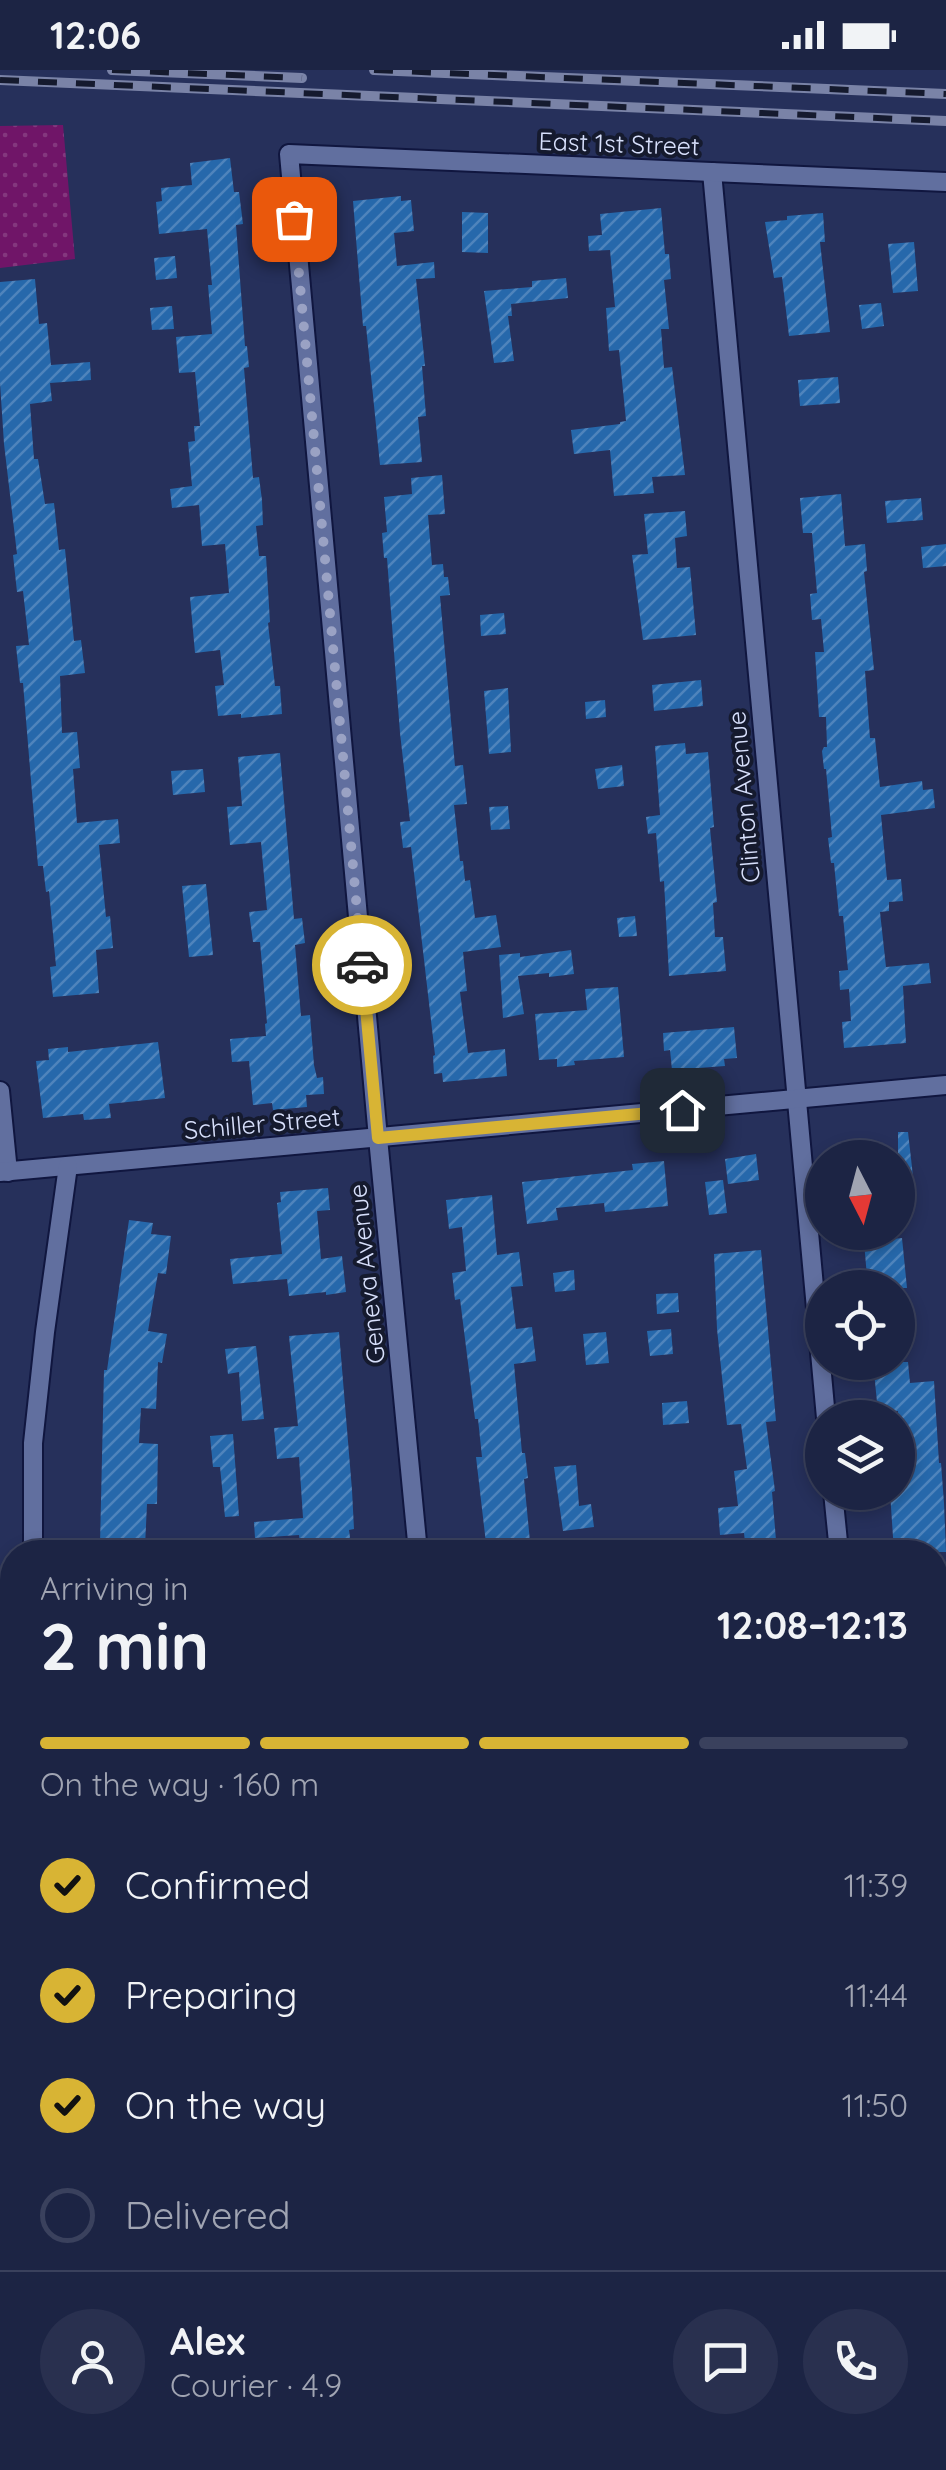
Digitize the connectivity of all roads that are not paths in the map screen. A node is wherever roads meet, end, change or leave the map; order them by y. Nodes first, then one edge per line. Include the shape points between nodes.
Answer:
1 (290, 154) joint
2 (712, 172) junction
3 (946, 182) edge
4 (946, 1086) edge
5 (0, 1091) edge
6 (796, 1099) junction
7 (378, 1138) junction
8 (68, 1166) junction
9 (4, 1172) edge
10 (824, 1400) edge
11 (836, 1510) edge
12 (33, 1540) edge
13 (417, 1540) edge
14 (838, 1540) edge

1 - 2 street, East 1st Street
1 - 7 street, Geneva Avenue
2 - 3 street, East 1st Street
2 - 6 street, Clinton Avenue
4 - 6 street, Schiller Street
5 - 9 street
6 - 7 street, Schiller Street
6 - 10 street, Clinton Avenue
7 - 8 street, Schiller Street
7 - 13 street, Geneva Avenue
8 - 9 street, Schiller Street
8 - 12 street via 33,1443
11 - 14 street

